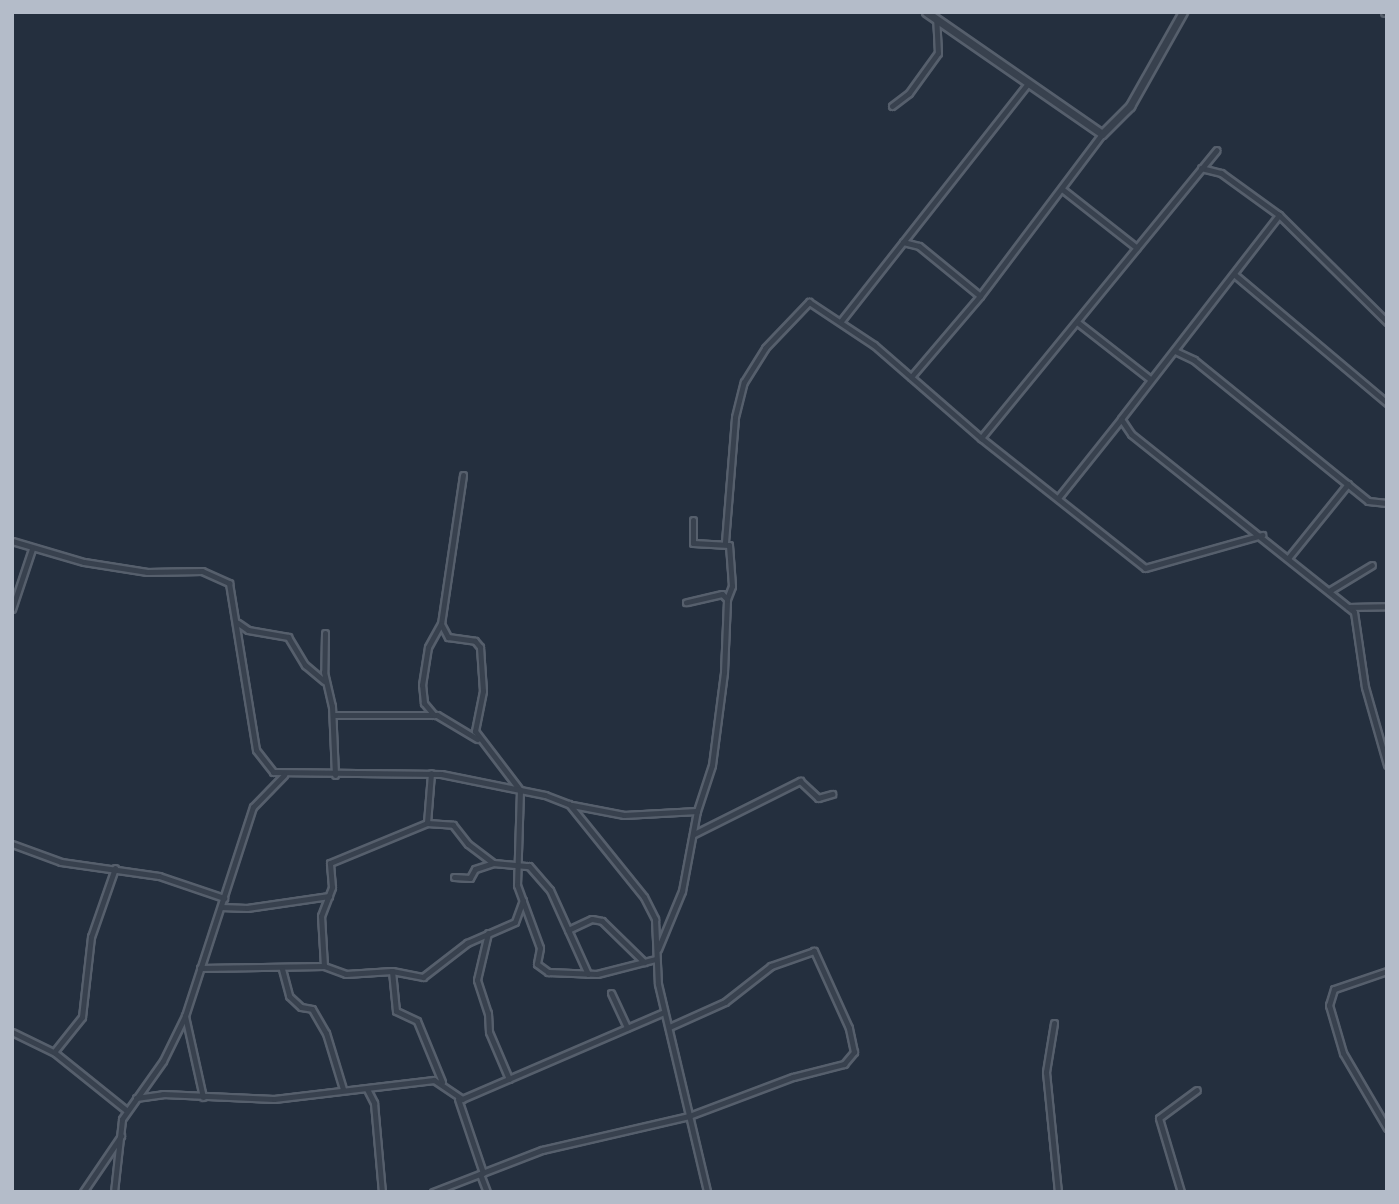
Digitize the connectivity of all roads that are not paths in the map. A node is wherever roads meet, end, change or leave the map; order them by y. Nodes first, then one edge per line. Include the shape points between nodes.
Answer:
1 (926, 12) edge
2 (1182, 12) edge
3 (936, 20) junction
4 (1027, 85) junction
5 (892, 106) dead end
6 (1102, 134) junction
7 (1217, 150) dead end
8 (1201, 168) junction
9 (1062, 189) junction
10 (1279, 215) junction
11 (903, 242) junction
12 (1137, 248) junction
13 (1235, 275) junction
14 (980, 296) junction
15 (841, 321) junction
16 (1077, 322) junction
17 (1387, 322) edge
18 (1175, 351) junction
19 (911, 377) junction
20 (1150, 379) junction
21 (1387, 403) edge
22 (1121, 419) junction
23 (981, 439) junction
24 (463, 475) dead end
25 (1348, 484) junction
26 (1058, 498) junction
27 (1387, 503) edge
28 (692, 520) dead end
29 (1262, 535) junction
30 (12, 541) edge
31 (725, 542) junction
32 (32, 549) junction
33 (1289, 558) junction
34 (1372, 565) dead end
35 (1329, 591) junction
36 (727, 599) junction
37 (686, 602) dead end
38 (1387, 606) edge
39 (1348, 607) junction
40 (12, 609) edge
41 (238, 623) junction
42 (441, 624) junction
43 (325, 633) dead end
44 (324, 681) junction
45 (333, 715) junction
46 (434, 715) junction
47 (478, 740) junction
48 (1387, 765) edge
49 (431, 773) junction
50 (284, 775) junction
51 (335, 775) junction
52 (520, 790) junction
53 (832, 794) dead end
54 (569, 804) junction
55 (697, 811) junction
56 (427, 823) junction
57 (694, 834) junction
58 (12, 844) edge
59 (519, 862) junction
60 (493, 863) junction
61 (115, 868) junction
62 (454, 877) dead end
63 (329, 896) junction
64 (224, 898) junction
65 (523, 900) junction
66 (221, 907) junction
67 (568, 930) junction
68 (488, 933) junction
69 (656, 952) junction
70 (656, 959) junction
71 (644, 962) junction
72 (324, 966) junction
73 (200, 968) junction
74 (282, 969) junction
75 (392, 971) junction
76 (1387, 971) edge
77 (588, 974) junction
78 (611, 993) dead end
79 (664, 1012) junction
80 (185, 1016) junction
81 (1055, 1023) dead end
82 (669, 1027) junction
83 (627, 1028) junction
84 (12, 1032) edge
85 (54, 1052) junction
86 (509, 1079) junction
87 (443, 1082) junction
88 (367, 1088) junction
89 (343, 1089) junction
90 (1198, 1090) dead end
91 (203, 1097) junction
92 (136, 1098) junction
93 (458, 1099) junction
94 (126, 1110) junction
95 (689, 1116) junction
96 (1387, 1128) edge
97 (121, 1136) junction
98 (482, 1173) junction
99 (83, 1192) edge
100 (114, 1192) edge
101 (382, 1192) edge
102 (433, 1192) edge
103 (487, 1192) edge
104 (706, 1192) edge
105 (1058, 1192) edge
106 (1181, 1192) edge

1 - 3 street
2 - 6 street via 1130,106
3 - 4 street
3 - 5 street via 938,53 909,93
4 - 6 street
4 - 11 street
6 - 9 street
7 - 8 street
8 - 10 street via 1221,173
8 - 12 street
9 - 12 street
9 - 14 street
10 - 13 street
10 - 17 street
11 - 14 street via 919,246
11 - 15 street
12 - 16 street
13 - 18 street
13 - 21 street
14 - 19 street
15 - 19 street
15 - 31 street via 817,303 807,303 749,370 736,417
16 - 20 street
16 - 23 street
18 - 20 street
18 - 25 street via 1194,360
19 - 23 street
20 - 22 street
22 - 26 street
22 - 29 street via 1131,434
23 - 26 street
24 - 42 street
25 - 27 street via 1368,501
25 - 33 street
26 - 29 street via 1148,569
28 - 31 street via 693,543
29 - 33 street
30 - 32 street
31 - 36 street via 732,586
32 - 40 street
32 - 41 street via 147,572 217,575 229,583
33 - 35 street
34 - 35 street
35 - 39 street
36 - 37 street via 722,594
36 - 55 street via 717,741
38 - 39 street
39 - 48 street via 1358,620 1365,687
41 - 44 street via 248,630 288,637 305,665
41 - 50 street via 257,750 267,768
42 - 46 street via 428,647 422,685 424,703
42 - 47 street via 448,637 472,640 480,647 483,691 475,731
43 - 44 street
44 - 45 street
45 - 46 street
45 - 51 street
46 - 47 street
47 - 52 street
49 - 51 street
49 - 52 street
49 - 56 street
50 - 51 street
50 - 64 street via 253,807
52 - 54 street
52 - 59 street
53 - 57 street via 817,798 800,781
54 - 55 street via 624,816
54 - 69 street via 653,911
55 - 57 street
56 - 60 street via 453,825 468,845
56 - 63 street via 330,863
57 - 69 street via 679,903
58 - 61 street via 61,862
59 - 60 street
59 - 65 street via 517,885
59 - 67 street via 529,866 549,889
60 - 62 street via 475,869 470,878
61 - 64 street via 159,876
61 - 85 street via 91,937 82,1017
63 - 66 street via 247,908
63 - 72 street via 321,916
64 - 66 street
65 - 68 street via 515,922
65 - 77 street via 540,949 539,967
66 - 73 street
67 - 71 street via 593,919 602,921
67 - 77 street
68 - 75 street via 423,977
68 - 86 street via 477,980 488,1013 487,1029
69 - 70 street
70 - 71 street
70 - 79 street
71 - 77 street via 610,973
72 - 74 street
72 - 75 street via 355,974
73 - 74 street
73 - 80 street
74 - 89 street via 289,996 299,1006 312,1009 326,1033
75 - 87 street via 396,1011 417,1021
76 - 96 street via 1334,989 1329,1005 1343,1053
78 - 83 street
79 - 82 street
79 - 83 street
80 - 91 street
80 - 92 street via 163,1061
81 - 105 street via 1046,1072
82 - 95 street
82 - 95 street via 725,1002 771,966 811,950 822,960 853,1041 854,1052 846,1063 793,1077
83 - 86 street
84 - 85 street
85 - 94 street
86 - 93 street
87 - 88 street via 410,1080
87 - 93 street
88 - 89 street
88 - 101 street via 374,1103
89 - 91 street via 309,1097
90 - 106 street via 1159,1118
91 - 92 street
92 - 94 street
93 - 98 street
94 - 97 street
95 - 98 street via 541,1150
95 - 104 street
97 - 99 street
97 - 100 street
98 - 102 street
98 - 103 street

